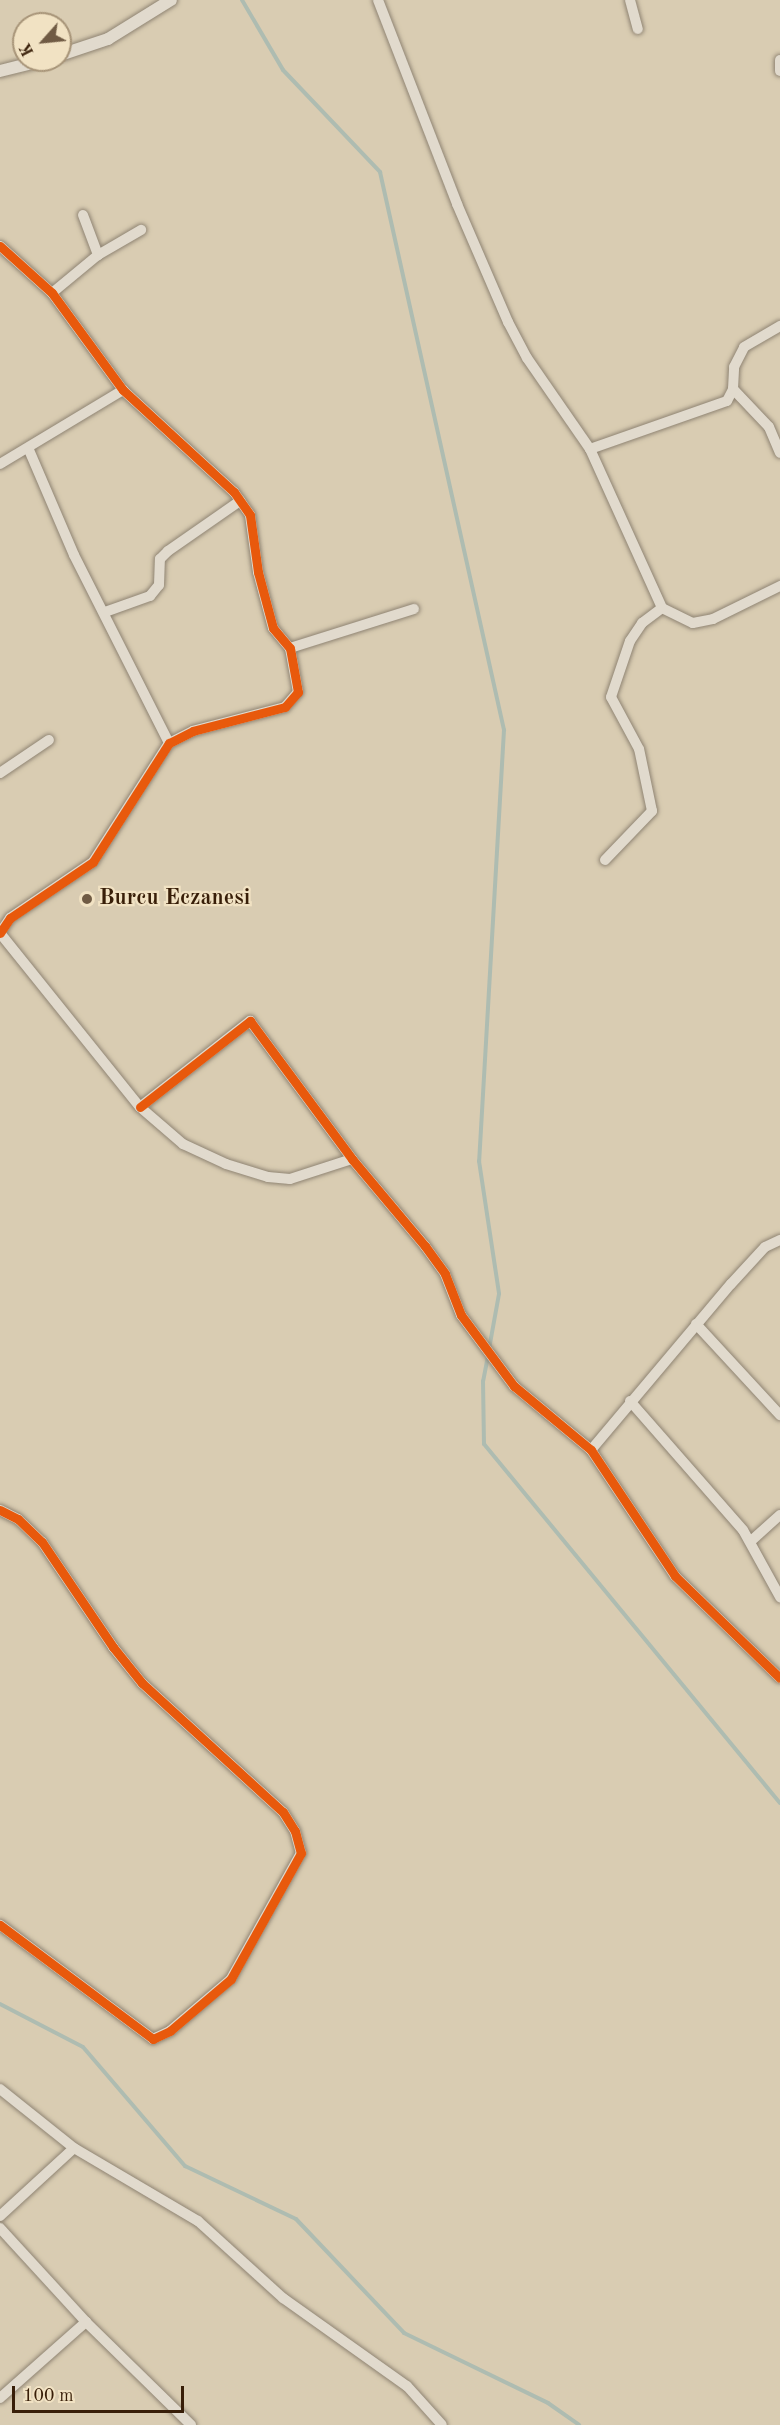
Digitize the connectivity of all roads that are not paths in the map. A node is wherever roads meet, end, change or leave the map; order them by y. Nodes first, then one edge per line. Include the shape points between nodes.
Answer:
1 (171, 0) edge
2 (378, 0) edge
3 (630, 0) edge
4 (638, 29) dead end
5 (72, 51) edge
6 (780, 60) edge
7 (780, 71) edge
8 (83, 215) dead end
9 (141, 230) dead end
10 (0, 246) edge
11 (98, 255) junction
12 (52, 293) junction
13 (780, 326) edge
14 (733, 389) junction
15 (123, 390) junction
16 (590, 448) junction
17 (29, 450) junction
18 (780, 453) edge
19 (0, 464) edge
20 (240, 501) junction
21 (780, 586) edge
22 (662, 608) junction
23 (414, 609) dead end
24 (105, 612) junction
25 (290, 648) junction
26 (49, 741) dead end
27 (169, 743) junction
28 (0, 773) edge
29 (605, 860) dead end
30 (0, 933) edge
31 (140, 1107) junction
32 (352, 1159) junction
33 (780, 1240) edge
34 (696, 1324) junction
35 (630, 1401) junction
36 (780, 1415) edge
37 (591, 1450) junction
38 (0, 1510) edge
39 (780, 1515) edge
40 (751, 1541) junction
41 (780, 1597) edge
42 (780, 1678) edge
43 (0, 1925) edge
44 (0, 2089) edge
45 (74, 2148) junction
46 (0, 2216) edge
47 (0, 2228) edge
48 (86, 2322) junction
49 (0, 2398) edge
50 (190, 2425) edge
51 (442, 2425) edge

1 - 5 street via 108,39
2 - 16 street via 457,204 508,322 527,358
3 - 4 street
6 - 7 street
8 - 11 street
9 - 11 street
10 - 12 street
11 - 12 street
12 - 15 street
13 - 14 street via 744,347 734,367
14 - 16 street via 727,401
14 - 18 street via 768,427
15 - 17 street
15 - 20 street
16 - 22 street
17 - 19 street
17 - 24 street via 74,555
20 - 24 street via 160,559 159,585 150,597
20 - 25 street via 250,515 258,572 273,628
21 - 22 street via 703,621 693,622
22 - 29 street via 642,623 630,641 610,697 639,749 652,811
23 - 25 street
24 - 27 street
25 - 27 street via 298,692 285,707 194,731
26 - 28 street
27 - 30 street via 93,862 10,918
30 - 31 street
31 - 32 street via 183,1144 268,1178 290,1179
31 - 32 street via 250,1021
32 - 37 street via 438,1265 461,1314 514,1386
33 - 34 street via 765,1247
34 - 35 street
34 - 36 street
35 - 37 street
35 - 40 street
37 - 42 street via 675,1576
38 - 43 street via 18,1519 42,1542 142,1683 283,1812 296,1831 301,1853 231,1979 170,2031 153,2039
39 - 40 street
40 - 41 street
44 - 45 street
45 - 46 street
45 - 51 street via 198,2222 283,2298 406,2386
47 - 48 street
48 - 49 street
48 - 50 street

